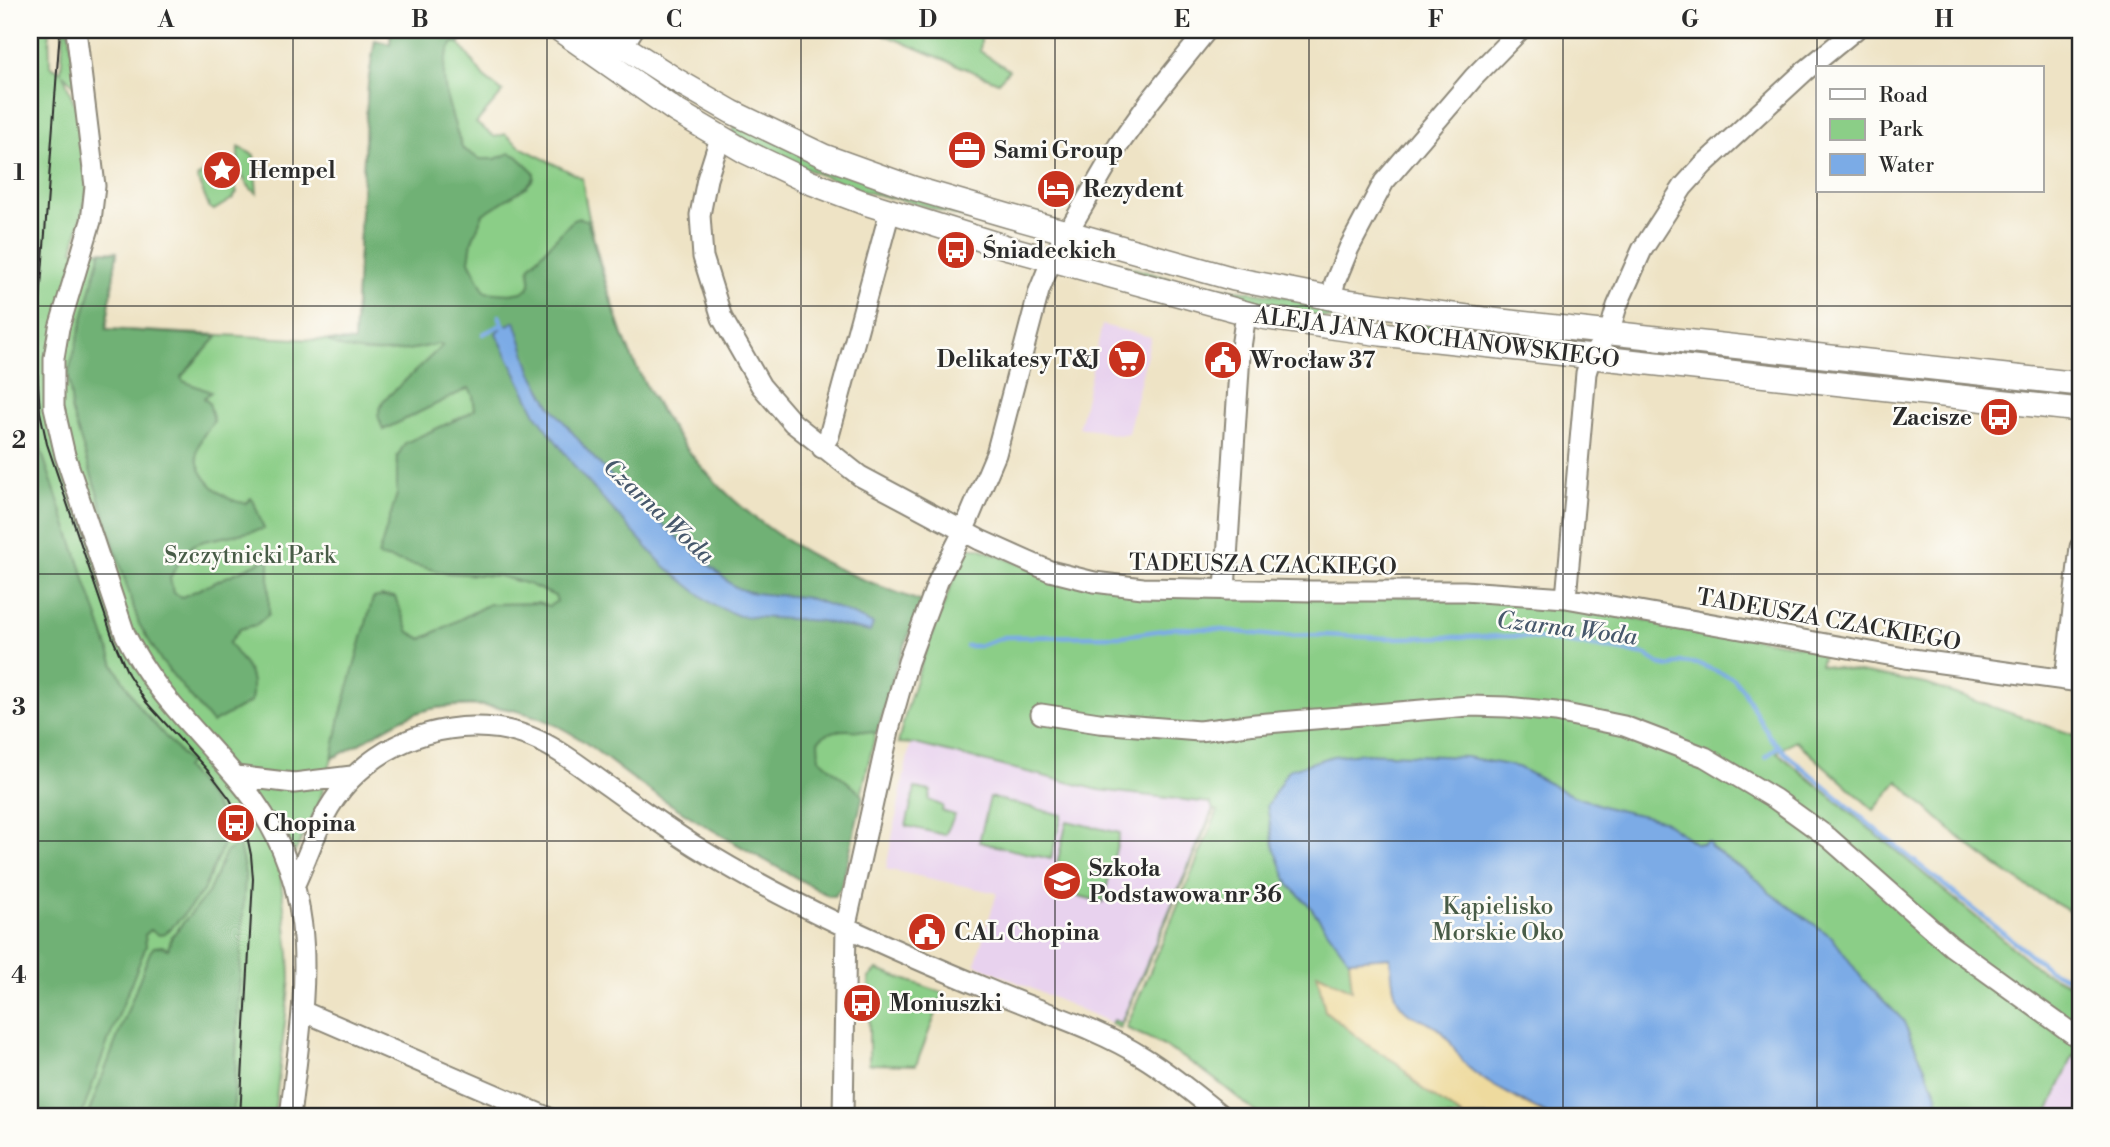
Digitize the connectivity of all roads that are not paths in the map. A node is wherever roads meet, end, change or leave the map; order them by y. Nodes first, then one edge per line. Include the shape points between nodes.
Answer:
1 (76, 30) edge
2 (559, 30) edge
3 (598, 30) edge
4 (1207, 30) edge
5 (1520, 30) edge
6 (1855, 30) edge
7 (628, 38) edge
8 (1817, 66) edge
9 (1814, 69) edge
10 (732, 112) junction
11 (720, 138) junction
12 (890, 211) junction
13 (1067, 233) junction
14 (1052, 259) junction
15 (1331, 299) junction
16 (1246, 314) junction
17 (1609, 333) junction
18 (1591, 357) junction
19 (2080, 384) edge
20 (2080, 410) edge
21 (822, 448) junction
22 (963, 532) junction
23 (2080, 547) edge
24 (1225, 590) junction
25 (1566, 598) junction
26 (2073, 681) edge
27 (1041, 714) dead end
28 (236, 776) junction
29 (352, 776) junction
30 (295, 884) junction
31 (846, 925) junction
32 (302, 1012) junction
33 (2080, 1039) edge
34 (290, 1117) edge
35 (547, 1117) edge
36 (843, 1117) edge
37 (1223, 1117) edge

1 - 28 street via 95,186 91,221 54,358 57,428 125,634 138,660 168,702
2 - 11 main road, ALEJA JANA KOCHANOWSKIEGO
3 - 7 main road, ALEJA JANA KOCHANOWSKIEGO
4 - 13 street via 1118,146
5 - 15 street via 1465,86 1384,182 1349,247
6 - 8 street
7 - 10 main road, ALEJA JANA KOCHANOWSKIEGO
9 - 17 street via 1683,187 1642,250
10 - 11 main road
10 - 13 main road, ALEJA JANA KOCHANOWSKIEGO via 859,169
11 - 12 main road, ALEJA JANA KOCHANOWSKIEGO via 808,182
11 - 21 street, TADEUSZA CZACKIEGO via 700,215 703,257 715,300 761,386
12 - 14 main road, ALEJA JANA KOCHANOWSKIEGO
12 - 21 street
13 - 14 street
13 - 15 main road, ALEJA JANA KOCHANOWSKIEGO via 1234,279
14 - 16 main road, ALEJA JANA KOCHANOWSKIEGO
14 - 22 street via 1039,291 996,454
15 - 17 main road, ALEJA JANA KOCHANOWSKIEGO
16 - 18 main road, ALEJA JANA KOCHANOWSKIEGO via 1315,327
16 - 24 street
17 - 18 street
17 - 19 main road, ALEJA JANA KOCHANOWSKIEGO
18 - 20 main road, ALEJA JANA KOCHANOWSKIEGO
18 - 25 street
21 - 22 street, TADEUSZA CZACKIEGO via 860,476
22 - 24 street, TADEUSZA CZACKIEGO via 1050,570 1101,584
22 - 31 street via 939,579 908,662
23 - 26 street
24 - 25 street, TADEUSZA CZACKIEGO via 1464,591
25 - 26 street, TADEUSZA CZACKIEGO via 1905,659
27 - 33 street via 1199,731 1469,706 1556,712 1624,726 1705,757 1775,799 1829,838 1951,946
28 - 29 street via 293,783
28 - 30 street via 272,827
29 - 30 street via 324,816
29 - 31 street via 397,744 429,732 477,727 534,738 562,751 695,845
30 - 32 street via 305,951
31 - 36 street
31 - 37 street via 990,991 1096,1031 1142,1056
32 - 34 street
32 - 35 street

